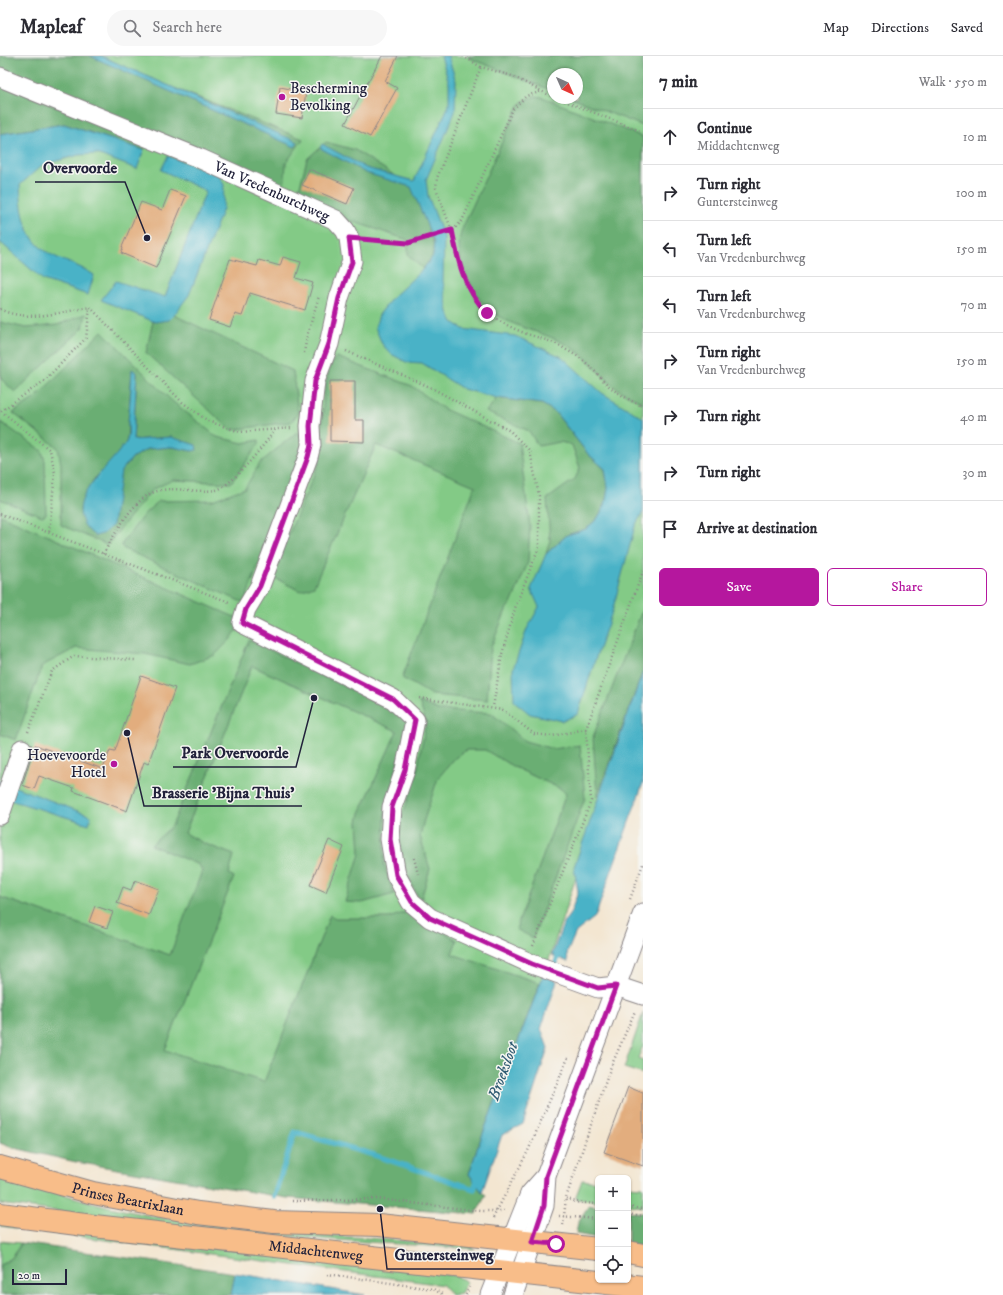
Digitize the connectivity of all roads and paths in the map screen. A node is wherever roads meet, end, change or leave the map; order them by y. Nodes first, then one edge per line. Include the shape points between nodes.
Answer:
1 (463, 56) edge
2 (481, 67) junction
3 (0, 77) edge
4 (540, 92) junction
5 (547, 95) edge
6 (572, 104) edge
7 (643, 132) edge
8 (452, 230) junction
9 (349, 238) junction
10 (90, 307) junction
11 (0, 308) edge
12 (329, 344) junction
13 (643, 407) edge
14 (0, 411) edge
15 (310, 426) junction
16 (276, 430) junction
17 (0, 514) edge
18 (49, 533) junction
19 (103, 554) junction
20 (643, 572) edge
21 (246, 609) junction
22 (135, 660) dead end
23 (416, 697) dead end
24 (493, 707) junction
25 (586, 729) junction
26 (22, 749) joint
27 (2, 808) edge
28 (413, 856) dead end
29 (418, 876) dead end
30 (643, 913) edge
31 (528, 940) dead end
32 (535, 943) junction
33 (528, 962) junction
34 (616, 986) junction
35 (642, 995) edge
36 (568, 1057) dead end
37 (0, 1167) edge
38 (291, 1201) dead end
39 (595, 1204) edge
40 (631, 1207) edge
41 (643, 1209) edge
42 (0, 1214) edge
43 (631, 1214) edge
44 (643, 1216) edge
45 (563, 1217) dead end
46 (595, 1219) edge
47 (258, 1220) joint
48 (522, 1241) junction
49 (252, 1243) joint
50 (595, 1249) edge
51 (631, 1253) edge
52 (643, 1255) edge
53 (500, 1270) junction
54 (521, 1272) junction
55 (326, 1274) dead end
56 (643, 1287) edge
57 (444, 1295) edge
58 (490, 1295) edge
59 (514, 1295) edge

1 - 2 path
2 - 4 path via 512,76
2 - 8 path via 437,178 436,188
3 - 9 street, Van Vredenburchweg via 201,159 336,220
4 - 5 path
4 - 8 path via 526,96 513,108 462,221
6 - 7 path
8 - 9 path via 408,243
8 - 13 path via 459,267 467,286 487,313 500,322 556,343 585,361 620,394
9 - 12 street, Van Vredenburchweg via 352,262 339,298
10 - 11 path via 41,316 8,313
10 - 14 path via 86,338 44,381
10 - 16 path via 182,402 208,421 240,432
12 - 15 street, Van Vredenburchweg via 315,381
12 - 24 path via 430,387 510,431 530,451 539,496 539,547 516,605 502,654
14 - 18 path via 50,450 55,473
15 - 16 path
15 - 21 street, Van Vredenburchweg via 311,445 308,457 260,586
16 - 19 path via 228,484 217,490 161,490 145,497 133,508
17 - 18 path
18 - 19 path
19 - 21 path
20 - 25 path
21 - 33 street via 242,623 393,699 415,720 405,770 392,807 390,839 396,875 412,902 430,918
22 - 26 path via 74,656 52,671
23 - 24 path
24 - 25 path via 503,710 534,734 552,736
25 - 32 path via 591,800
26 - 27 street
28 - 29 path
30 - 34 street
31 - 32 path
32 - 33 path
33 - 34 street via 598,988
34 - 35 street
34 - 48 street via 546,1176 530,1194
35 - 39 path via 610,1069 566,1198 575,1202
36 - 38 path via 528,1151 495,1211 377,1199
37 - 47 main road, Prinses Beatrixlaan via 113,1198
40 - 41 path
42 - 49 main road, Prinses Beatrixlaan
43 - 44 path
45 - 46 path
47 - 48 main road, Middachtenweg via 379,1226
48 - 50 main road, Middachtenweg
48 - 53 street
48 - 54 street
49 - 53 main road, Middachtenweg
51 - 52 main road
53 - 54 main road, Middachtenweg
53 - 58 street
54 - 56 main road, Middachtenweg
54 - 59 street
55 - 57 path, Middachtenweg via 433,1289

